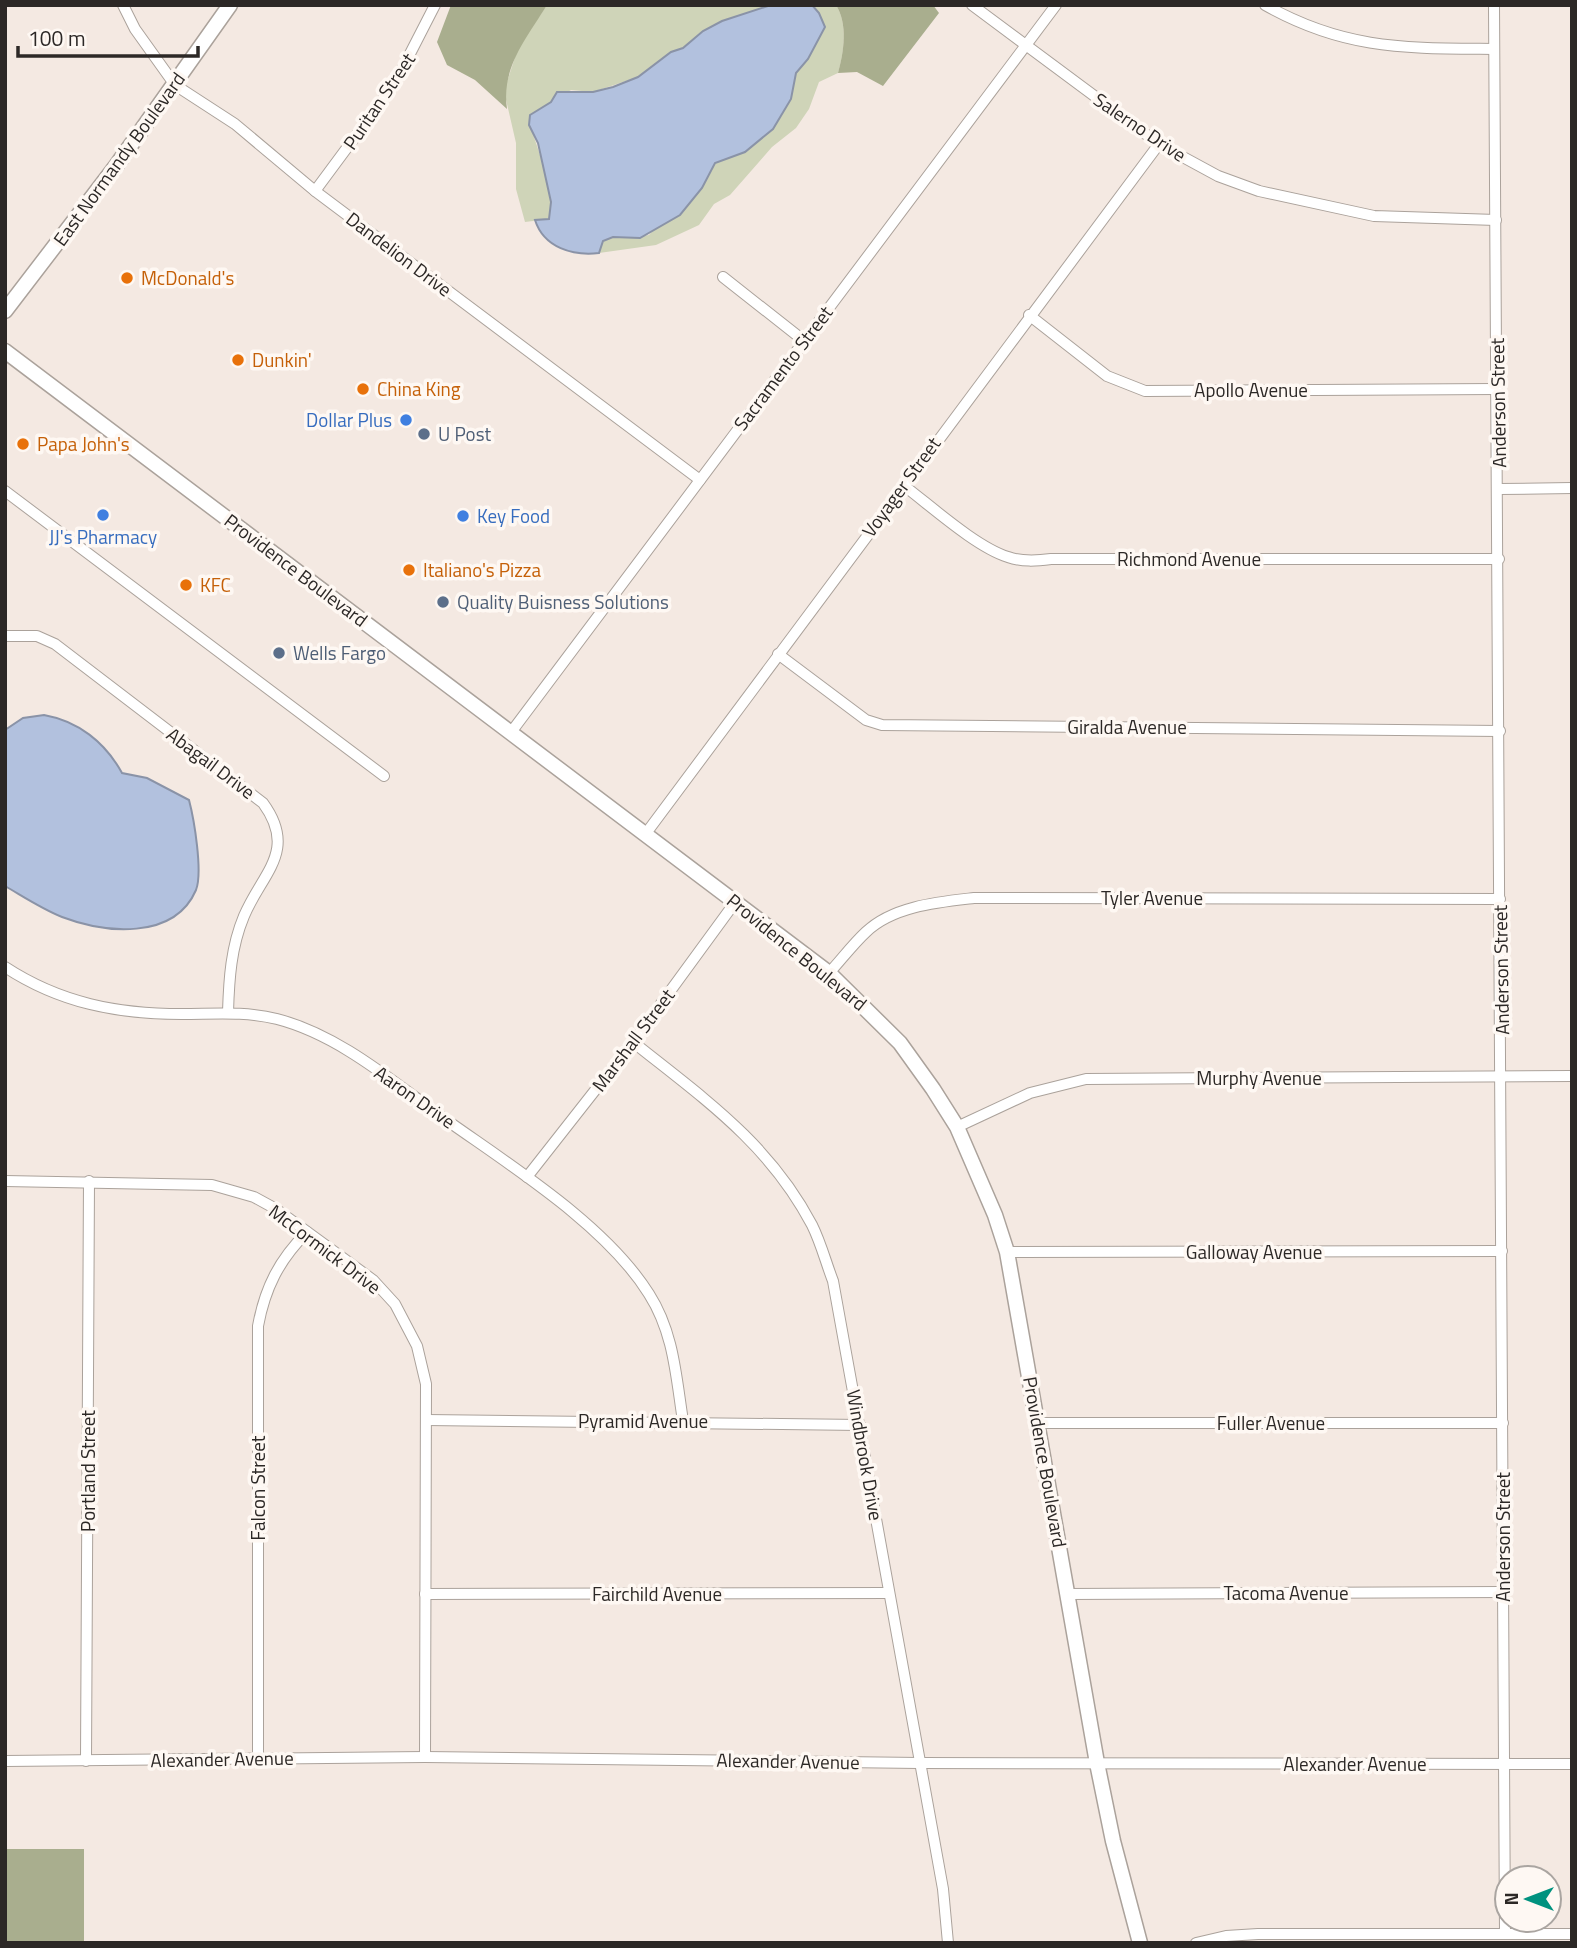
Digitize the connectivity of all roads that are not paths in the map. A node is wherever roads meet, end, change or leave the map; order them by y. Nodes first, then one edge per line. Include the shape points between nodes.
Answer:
1 (123, 5) edge
2 (230, 5) edge
3 (435, 5) edge
4 (972, 5) edge
5 (1056, 5) edge
6 (1265, 5) edge
7 (1494, 5) edge
8 (1026, 45) junction
9 (1494, 49) junction
10 (175, 85) junction
11 (1158, 144) junction
12 (315, 191) junction
13 (1496, 220) junction
14 (723, 277) dead end
15 (5, 311) edge
16 (1029, 315) junction
17 (803, 340) junction
18 (5, 351) edge
19 (1497, 389) junction
20 (700, 480) junction
21 (903, 485) junction
22 (1572, 488) edge
23 (1499, 489) junction
24 (5, 491) edge
25 (1499, 559) junction
26 (5, 636) edge
27 (778, 654) junction
28 (1500, 731) junction
29 (512, 732) junction
30 (384, 776) dead end
31 (647, 832) junction
32 (1500, 899) junction
33 (736, 901) junction
34 (5, 967) edge
35 (830, 973) junction
36 (228, 1012) junction
37 (633, 1042) junction
38 (1572, 1076) edge
39 (1502, 1077) junction
40 (957, 1127) junction
41 (527, 1177) junction
42 (5, 1181) edge
43 (89, 1181) junction
44 (307, 1232) junction
45 (1502, 1251) junction
46 (1007, 1252) junction
47 (426, 1420) junction
48 (683, 1421) junction
49 (1038, 1423) junction
50 (1503, 1423) junction
51 (860, 1424) junction
52 (1503, 1592) junction
53 (889, 1593) junction
54 (425, 1594) junction
55 (1069, 1594) junction
56 (425, 1757) junction
57 (258, 1758) junction
58 (5, 1761) edge
59 (86, 1761) junction
60 (919, 1763) junction
61 (1097, 1763) junction
62 (1505, 1764) junction
63 (1572, 1764) edge
64 (1505, 1864) edge
65 (1493, 1934) edge
66 (948, 1943) edge
67 (1140, 1943) edge
68 (1196, 1943) edge

1 - 10 street, Dandelion Drive
2 - 10 main road, East Normandy Boulevard
3 - 12 street, Puritan Street via 395,83
4 - 8 street, Salerno Drive
5 - 8 street, Sacramento Street
6 - 9 street via 1336,37 1382,46
7 - 9 street, Anderson Street
8 - 11 street, Salerno Drive
8 - 17 street, Sacramento Street
9 - 13 street, Anderson Street
10 - 12 street, Dandelion Drive via 235,124
10 - 15 main road, East Normandy Boulevard
11 - 13 street, Salerno Drive via 1219,176 1318,206 1374,216
11 - 16 street, Voyager Street
12 - 20 street, Dandelion Drive
13 - 19 street, Anderson Street
14 - 17 street
16 - 19 street, Apollo Avenue via 1107,376 1145,391
16 - 21 street, Voyager Street
17 - 20 street, Sacramento Street
18 - 29 main road, Providence Boulevard
19 - 23 street, Anderson Street
20 - 29 street, Sacramento Street
21 - 25 street, Richmond Avenue via 990,549 1030,562
21 - 27 street, Voyager Street
22 - 23 street
23 - 25 street, Anderson Street
24 - 30 street
25 - 28 street, Anderson Street
26 - 36 street, Abagail Drive via 37,636 55,644 263,803 272,816 277,854 243,917 231,957
27 - 28 street, Giralda Avenue via 866,720 882,725
27 - 31 street, Voyager Street
28 - 32 street, Anderson Street
29 - 31 main road, Providence Boulevard
31 - 33 main road, Providence Boulevard
32 - 35 street, Tyler Avenue via 974,898 930,903 894,915 867,930
32 - 39 street, Anderson Street
33 - 35 main road, Providence Boulevard
33 - 37 street, Marshall Street
34 - 36 street, Aaron Drive via 58,996 101,1008
35 - 40 main road, Providence Boulevard via 900,1043
36 - 41 street, Aaron Drive via 277,1019 311,1031 366,1062
37 - 41 street, Marshall Street
37 - 51 street, Windbrook Drive via 753,1141 813,1226 833,1281
38 - 39 street, Murphy Avenue
39 - 40 street, Murphy Avenue via 1086,1079 1030,1093
39 - 45 street, Anderson Street
40 - 46 main road, Providence Boulevard
41 - 48 street, Aaron Drive via 610,1245 651,1297 672,1342
42 - 43 street, McCormick Drive
43 - 44 street, McCormick Drive via 212,1185 254,1197
43 - 59 street, Portland Street
44 - 47 street, McCormick Drive via 373,1280 406,1321 426,1384
44 - 57 street, Falcon Street via 272,1276 258,1326
45 - 46 street, Galloway Avenue
45 - 50 street, Anderson Street
46 - 49 main road, Providence Boulevard
47 - 48 street, Pyramid Avenue
47 - 54 street, McCormick Drive
48 - 51 street, Pyramid Avenue
49 - 50 street, Fuller Avenue
49 - 55 main road, Providence Boulevard
50 - 52 street, Anderson Street
51 - 53 street, Windbrook Drive
52 - 55 street, Tacoma Avenue
52 - 62 street, Anderson Street
53 - 54 street, Fairchild Avenue
53 - 60 street, Windbrook Drive
54 - 56 street, McCormick Drive
55 - 61 main road, Providence Boulevard
56 - 57 street, Alexander Avenue
56 - 60 street, Alexander Avenue
57 - 59 street, Alexander Avenue
58 - 59 street, Alexander Avenue
60 - 61 street, Alexander Avenue
60 - 66 street, Windbrook Drive via 943,1889
61 - 62 street, Alexander Avenue
61 - 67 main road, Providence Boulevard
62 - 63 street, Alexander Avenue
62 - 64 street, Anderson Street
65 - 68 street via 1258,1934

